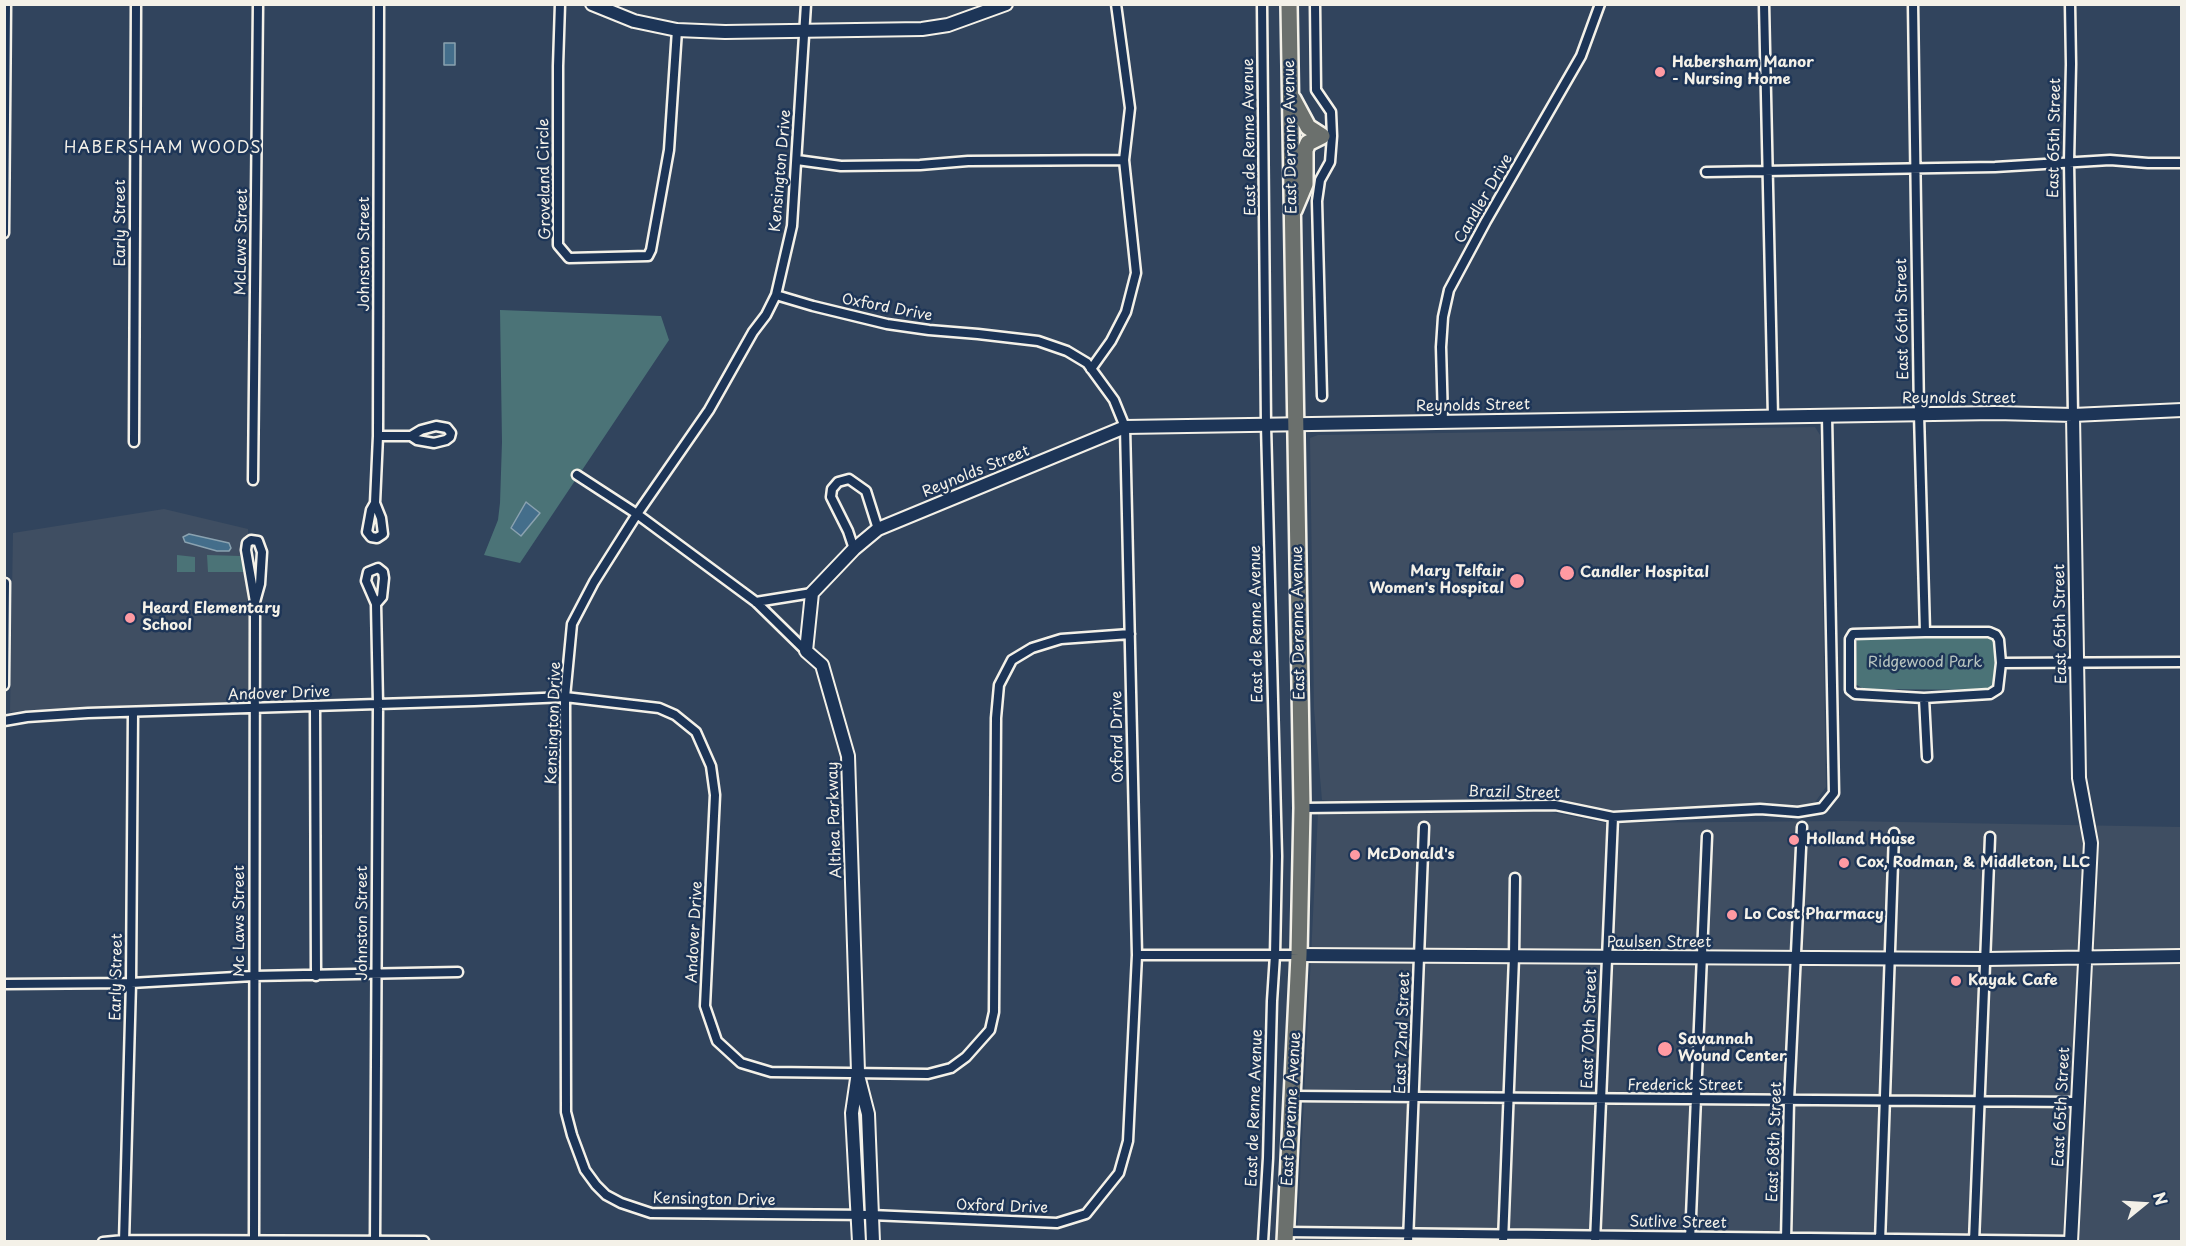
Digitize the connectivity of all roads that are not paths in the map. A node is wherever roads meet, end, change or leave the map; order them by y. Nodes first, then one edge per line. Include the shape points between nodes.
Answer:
1 (6, 4) edge
2 (136, 4) edge
3 (258, 4) edge
4 (379, 4) edge
5 (560, 4) edge
6 (592, 4) edge
7 (806, 4) edge
8 (1006, 4) edge
9 (1116, 4) edge
10 (1262, 4) edge
11 (1289, 4) edge
12 (1315, 4) edge
13 (1600, 4) edge
14 (1764, 4) edge
15 (1913, 4) edge
16 (2070, 4) edge
17 (676, 30) junction
18 (805, 32) junction
19 (1291, 96) junction
20 (797, 160) junction
21 (1124, 160) junction
22 (2069, 162) junction
23 (2181, 163) edge
24 (1914, 168) junction
25 (1768, 171) junction
26 (1706, 172) dead end
27 (1292, 212) junction
28 (4, 233) edge
29 (776, 295) junction
30 (1090, 369) junction
31 (1322, 396) dead end
32 (2181, 410) edge
33 (1919, 414) junction
34 (2073, 415) junction
35 (1827, 416) junction
36 (1773, 417) junction
37 (1443, 421) junction
38 (1266, 424) junction
39 (1296, 424) junction
40 (1125, 427) junction
41 (378, 436) junction
42 (411, 436) dead end
43 (134, 442) dead end
44 (577, 475) dead end
45 (254, 480) dead end
46 (375, 503) dead end
47 (637, 514) junction
48 (878, 529) junction
49 (854, 549) junction
50 (5, 583) edge
51 (812, 593) junction
52 (255, 602) junction
53 (756, 602) junction
54 (376, 604) dead end
55 (1925, 632) junction
56 (1130, 634) junction
57 (806, 651) junction
58 (2077, 661) junction
59 (2181, 662) edge
60 (2001, 663) junction
61 (4, 685) edge
62 (565, 697) junction
63 (1924, 698) junction
64 (378, 704) junction
65 (315, 706) junction
66 (254, 708) junction
67 (134, 712) junction
68 (4, 721) edge
69 (1927, 757) dead end
70 (1302, 808) junction
71 (1612, 817) junction
72 (1424, 826) dead end
73 (1802, 827) dead end
74 (1894, 833) dead end
75 (1707, 836) dead end
76 (1990, 837) dead end
77 (1515, 878) dead end
78 (1137, 955) junction
79 (1275, 955) junction
80 (1299, 955) junction
81 (1419, 956) junction
82 (2181, 956) edge
83 (1514, 957) junction
84 (1607, 957) junction
85 (1701, 958) junction
86 (2087, 958) junction
87 (1797, 959) junction
88 (1890, 959) junction
89 (1986, 959) junction
90 (458, 972) dead end
91 (376, 974) junction
92 (254, 976) junction
93 (316, 976) junction
94 (131, 983) junction
95 (4, 984) edge
96 (858, 1072) junction
97 (1293, 1096) junction
98 (1414, 1097) junction
99 (1508, 1098) junction
100 (1601, 1098) junction
101 (1696, 1099) junction
102 (1789, 1100) junction
103 (1885, 1101) junction
104 (1980, 1102) junction
105 (2077, 1102) junction
106 (857, 1215) junction
107 (871, 1215) junction
108 (1285, 1237) edge
109 (1408, 1237) edge
110 (1503, 1238) edge
111 (1595, 1238) edge
112 (1690, 1239) edge
113 (1786, 1239) edge
114 (254, 1240) edge
115 (1880, 1240) edge
116 (1974, 1240) edge
117 (124, 1241) edge
118 (375, 1241) edge
119 (424, 1241) edge
120 (2071, 1241) edge
121 (103, 1242) edge
122 (859, 1242) edge
123 (873, 1242) edge
124 (1263, 1242) edge

1 - 28 street
2 - 43 street, Early Street
3 - 45 street, McLaws Street
4 - 41 street, Johnston Street
5 - 17 street, Groveland Circle via 558,245 569,258 648,255 651,250 669,150
6 - 17 street via 634,21
7 - 18 street, Kensington Drive
8 - 18 street via 948,26
9 - 21 street via 1130,108
10 - 38 street, East de Renne Avenue
11 - 19 highway, East Derenne Avenue
12 - 31 street via 1316,90 1331,112 1332,136 1330,162 1320,180 1317,201
13 - 37 street, Candler Drive via 1581,56 1449,290 1441,347
14 - 25 street
15 - 24 street, East 66th Street
16 - 22 street, East 65th Street
17 - 18 street
18 - 20 street, Kensington Drive
19 - 27 highway, East Derenne Avenue
19 - 27 highway via 1303,121 1322,136 1308,143 1305,150 1305,184
20 - 21 street via 841,166
20 - 29 street, Kensington Drive via 792,226
21 - 30 street via 1136,273 1126,312 1112,341
22 - 23 street
22 - 24 street
22 - 34 street, East 65th Street
24 - 25 street
24 - 33 street, East 66th Street
25 - 26 street
25 - 36 street
27 - 39 highway, East Derenne Avenue
29 - 30 street, Oxford Drive via 887,324 1038,341 1067,351
29 - 47 street, Kensington Drive via 709,410
30 - 40 street, Oxford Drive via 1114,400
32 - 34 street, Reynolds Street
33 - 34 street, Reynolds Street
33 - 35 street, Reynolds Street
33 - 55 street, East 66th Street
34 - 58 street, East 65th Street
35 - 36 street, Reynolds Street
35 - 71 street, Brazil Street via 1834,793 1822,808 1798,812 1760,809
36 - 37 street, Reynolds Street
37 - 39 street, Reynolds Street
38 - 39 street, Reynolds Street
38 - 40 street, Reynolds Street
38 - 79 street, East de Renne Avenue via 1277,856
39 - 70 highway, East Derenne Avenue
40 - 48 street, Reynolds Street
40 - 56 street, Oxford Drive
41 - 42 street
41 - 46 street, Johnston Street
44 - 47 street, Althea Parkway
47 - 53 street, Althea Parkway
47 - 62 street, Kensington Drive via 572,624
48 - 49 street, Reynolds Street
48 - 49 street via 866,491 849,479 838,482 831,497
49 - 51 street, Reynolds Street
50 - 61 street
51 - 53 street
51 - 57 street
52 - 52 street, Mc Laws Street via 262,552 258,541 251,540 246,550
52 - 66 street, Mc Laws Street
53 - 57 street, Althea Parkway
54 - 64 street, Johnston Street
55 - 60 street via 1989,632 1999,640
55 - 63 street via 1853,634 1850,639 1851,690 1855,694
56 - 78 street, Oxford Drive
56 - 96 street, Andover Drive via 1061,639 1032,648 1012,660 999,685 994,1012 990,1030 951,1068 928,1074
57 - 96 street, Althea Parkway via 822,665 848,756
58 - 59 street
58 - 60 street
58 - 86 street, East 65th Street via 2079,778 2091,843
60 - 63 street via 1999,687 1994,693
62 - 64 street, Andover Drive
62 - 96 street, Andover Drive via 659,708 688,725 704,746 715,795 705,1006 717,1041 741,1063 771,1072
62 - 106 street, Kensington Drive via 565,1102 585,1170 606,1195 651,1213
63 - 69 street
64 - 65 street, Andover Drive
64 - 91 street, Johnston Street
65 - 66 street, Andover Drive
65 - 93 street
66 - 67 street, Andover Drive
66 - 92 street, Mc Laws Street
67 - 68 street, Andover Drive
67 - 94 street, Early Street
70 - 71 street, Brazil Street via 1555,805
70 - 80 highway, East Derenne Avenue
71 - 84 street, East 70th Street
72 - 81 street, East 72nd Street
73 - 87 street, East 68th Street
74 - 88 street
75 - 85 street
76 - 89 street
77 - 83 street
78 - 79 street, Paulsen Street
78 - 107 street, Oxford Drive via 1128,1141 1119,1173 1086,1214 1057,1223
79 - 80 street, Paulsen Street
79 - 124 street, East de Renne Avenue
80 - 81 street, Paulsen Street
80 - 97 highway, East Derenne Avenue
81 - 83 street, Paulsen Street
81 - 98 street, East 72nd Street
82 - 86 street, Paulsen Street
83 - 84 street, Paulsen Street
83 - 99 street
84 - 85 street, Paulsen Street
84 - 100 street, East 70th Street
85 - 87 street, Paulsen Street
85 - 101 street
86 - 89 street, Paulsen Street
86 - 105 street, East 65th Street
87 - 88 street, Paulsen Street
87 - 102 street, East 68th Street
88 - 89 street, Paulsen Street
88 - 103 street
89 - 104 street
90 - 91 street
91 - 93 street
91 - 118 street, Johnston Street
92 - 93 street
92 - 94 street
92 - 114 street, Mc Laws Street
94 - 95 street
94 - 117 street, Early Street
96 - 106 street, Althea Parkway via 852,1113
96 - 107 street, Althea Parkway via 868,1114
97 - 98 street, Frederick Street
97 - 108 highway, East Derenne Avenue
98 - 99 street, Frederick Street
98 - 109 street, East 72nd Street
99 - 100 street, Frederick Street
99 - 110 street
100 - 101 street, Frederick Street
100 - 111 street, East 70th Street
101 - 102 street, Frederick Street
101 - 112 street
102 - 103 street, Frederick Street
102 - 113 street, East 68th Street
103 - 104 street, Frederick Street
103 - 115 street
104 - 105 street, Frederick Street
104 - 116 street
105 - 120 street, East 65th Street
106 - 107 street, Kensington Drive
106 - 122 street, Althea Parkway
107 - 123 street, Althea Parkway
108 - 109 street, Sutlive Street
109 - 110 street, Sutlive Street
110 - 111 street, Sutlive Street
111 - 112 street, Sutlive Street
112 - 113 street, Sutlive Street
113 - 115 street, Sutlive Street
114 - 117 street
114 - 118 street
115 - 116 street, Sutlive Street
116 - 120 street, Sutlive Street
117 - 121 street
118 - 119 street

